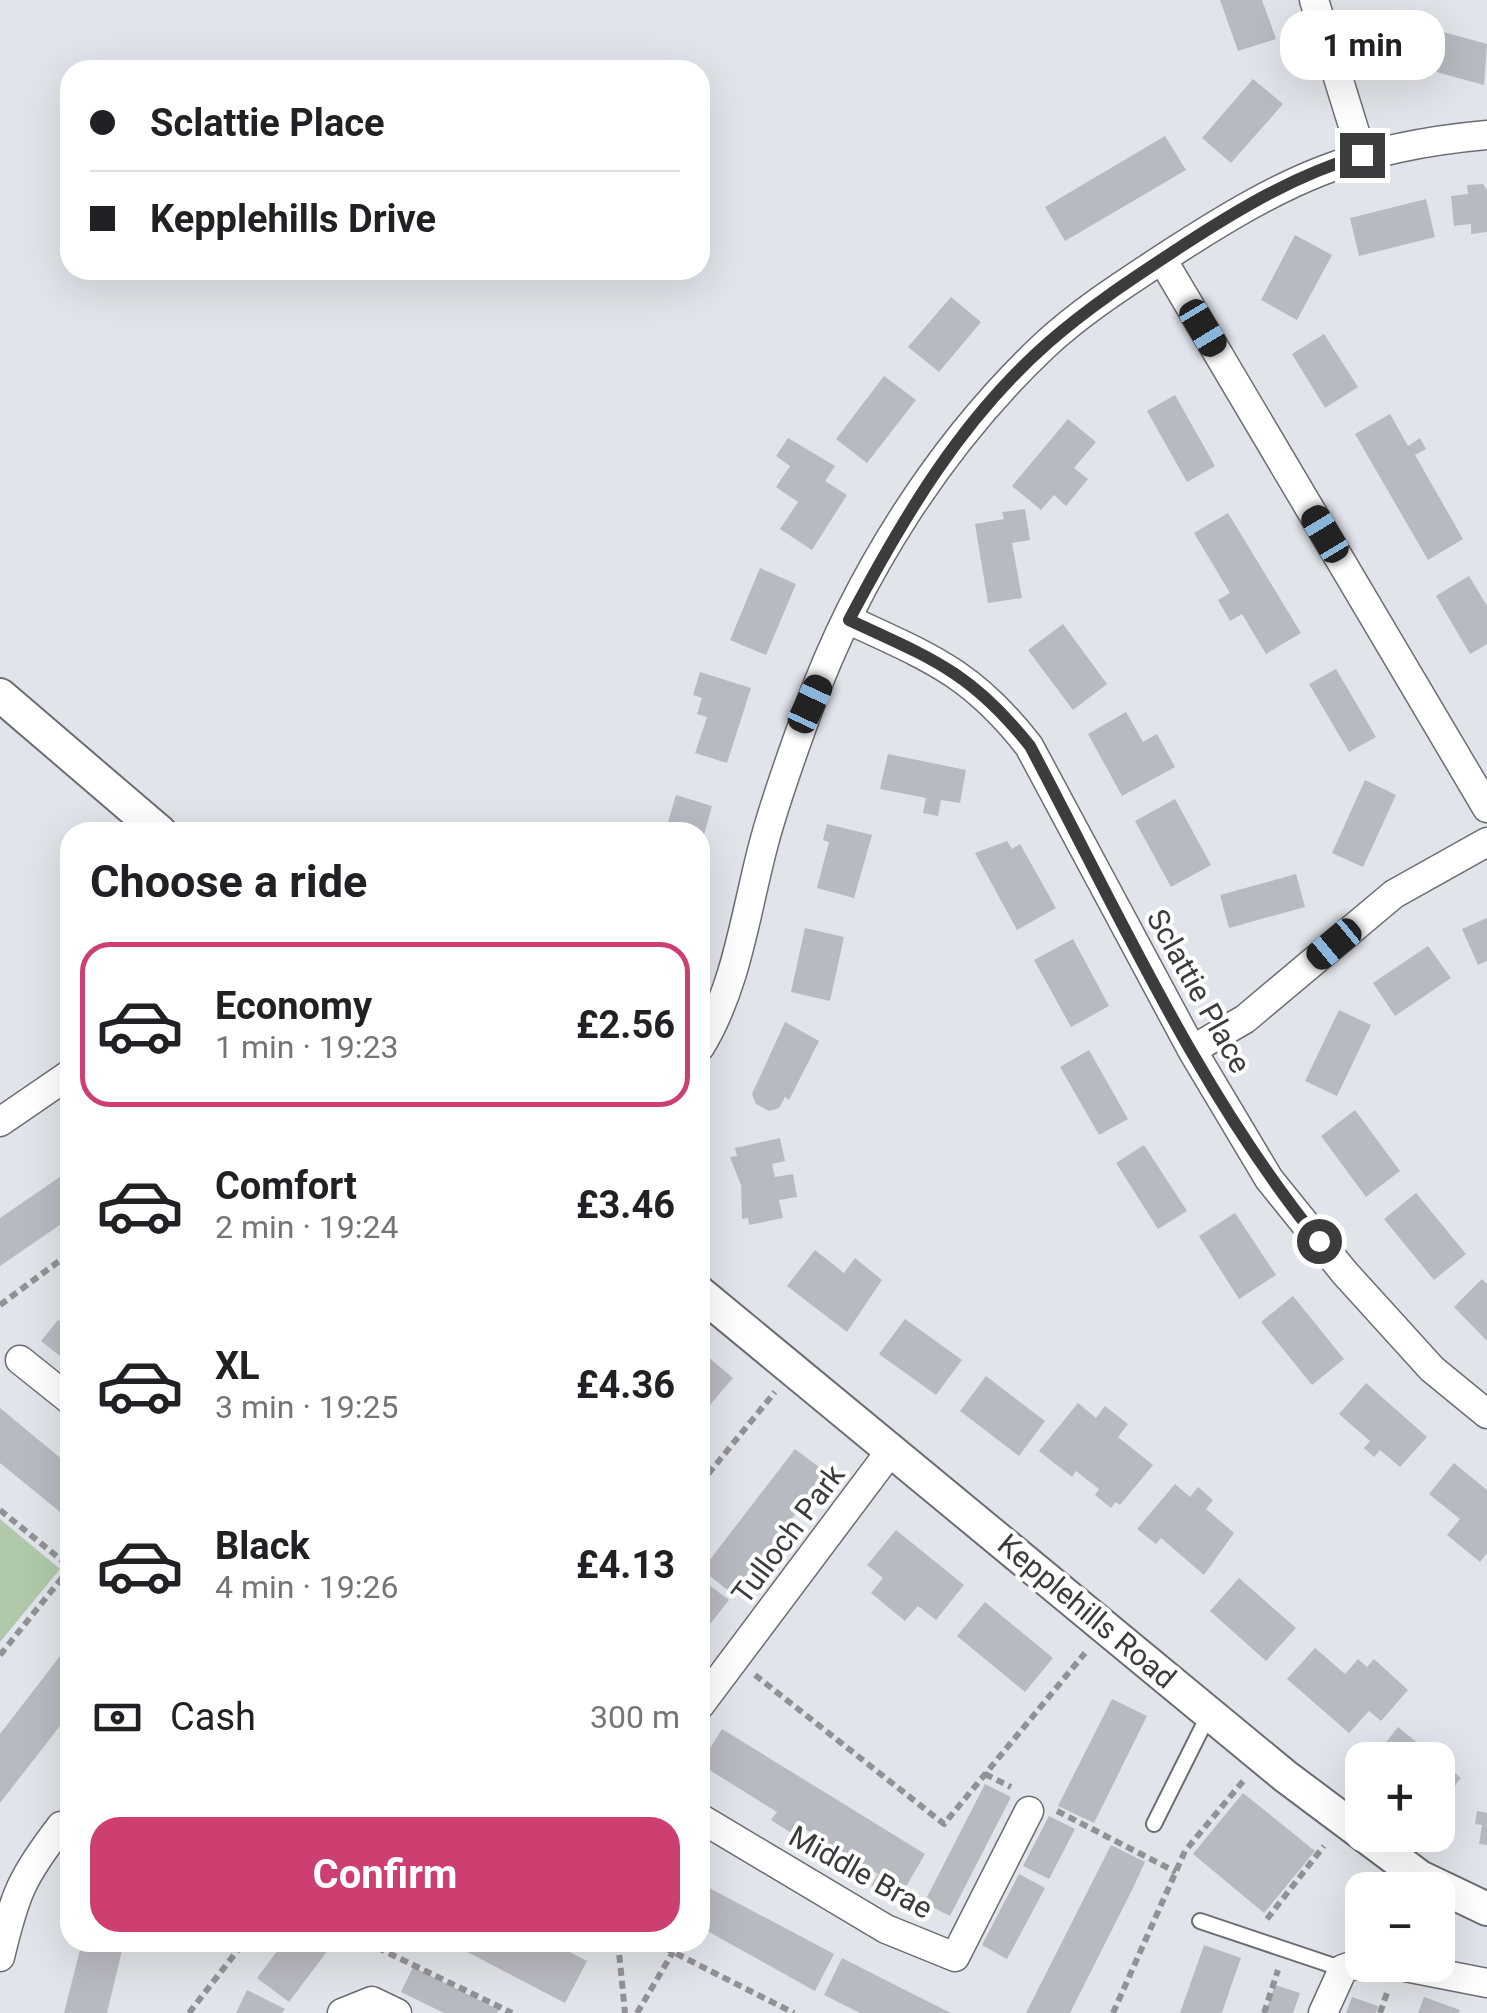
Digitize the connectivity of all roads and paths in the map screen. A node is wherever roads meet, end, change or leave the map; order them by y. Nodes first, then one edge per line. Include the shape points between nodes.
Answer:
1 (1314, 0) edge
2 (1487, 136) edge
3 (1362, 155) junction
4 (1162, 259) junction
5 (849, 620) junction
6 (0, 695) edge
7 (1487, 808) edge
8 (148, 822) edge
9 (1487, 842) edge
10 (710, 1024) edge
11 (1192, 1050) junction
12 (60, 1081) edge
13 (0, 1122) edge
14 (60, 1260) edge
15 (710, 1301) edge
16 (0, 1305) edge
17 (20, 1360) dead end
18 (794, 1370) junction
19 (60, 1392) edge
20 (1487, 1414) edge
21 (892, 1449) junction
22 (710, 1472) edge
23 (0, 1510) edge
24 (60, 1560) edge
25 (60, 1580) edge
26 (1106, 1627) junction
27 (0, 1655) edge
28 (735, 1658) junction
29 (710, 1692) edge
30 (1210, 1713) junction
31 (1263, 1757) junction
32 (985, 1774) junction
33 (1033, 1803) junction
34 (710, 1824) edge
35 (1154, 1824) dead end
36 (60, 1826) edge
37 (1305, 1870) dead end
38 (1176, 1872) junction
39 (1487, 1910) edge
40 (1200, 1922) dead end
41 (1252, 1938) junction
42 (1285, 1950) junction
43 (236, 1952) edge
44 (386, 1952) edge
45 (619, 1952) edge
46 (673, 1952) joint
47 (0, 1957) edge
48 (1345, 1964) edge
49 (1455, 1977) edge
50 (1345, 1979) edge
51 (1487, 1984) edge
52 (507, 2012) edge
53 (190, 2013) edge
54 (342, 2013) edge
55 (397, 2013) edge
56 (624, 2013) edge
57 (637, 2013) edge
58 (794, 2013) edge
59 (1114, 2013) edge
60 (1264, 2013) edge
61 (1323, 2013) edge

1 - 3 street
2 - 3 street
3 - 4 street via 1269,192
4 - 5 street via 1076,319 1004,385 922,491
4 - 7 street
5 - 10 street via 800,732 732,972
5 - 11 street, Sclattie Place via 949,666 996,703 1030,746
6 - 8 street
9 - 11 street via 1394,894 1244,1019
11 - 20 street, Sclattie Place via 1269,1179 1319,1241 1432,1369
12 - 13 street
14 - 16 path
15 - 18 street, Kepplehills Road
17 - 19 street
18 - 21 street, Kepplehills Road
18 - 22 path
21 - 26 street, Kepplehills Road
21 - 28 street, Tulloch Park
23 - 24 path
25 - 27 path
26 - 30 street, Kepplehills Road
26 - 32 path
28 - 29 street, Tulloch Park
28 - 32 path via 944,1824
30 - 31 street, Kepplehills Road
30 - 35 lane
31 - 38 path via 1185,1851
31 - 39 street, Kepplehills Road via 1420,1877
32 - 33 path
33 - 34 street, Middle Brae via 955,1956 886,1929
33 - 38 path
36 - 47 street via 16,1889
37 - 41 path
38 - 59 path
40 - 41 lane
41 - 42 lane
42 - 48 lane
42 - 60 path
43 - 53 path
44 - 52 path
45 - 56 path
46 - 57 path
46 - 58 path
49 - 51 street
50 - 61 street
54 - 55 street via 372,2001

